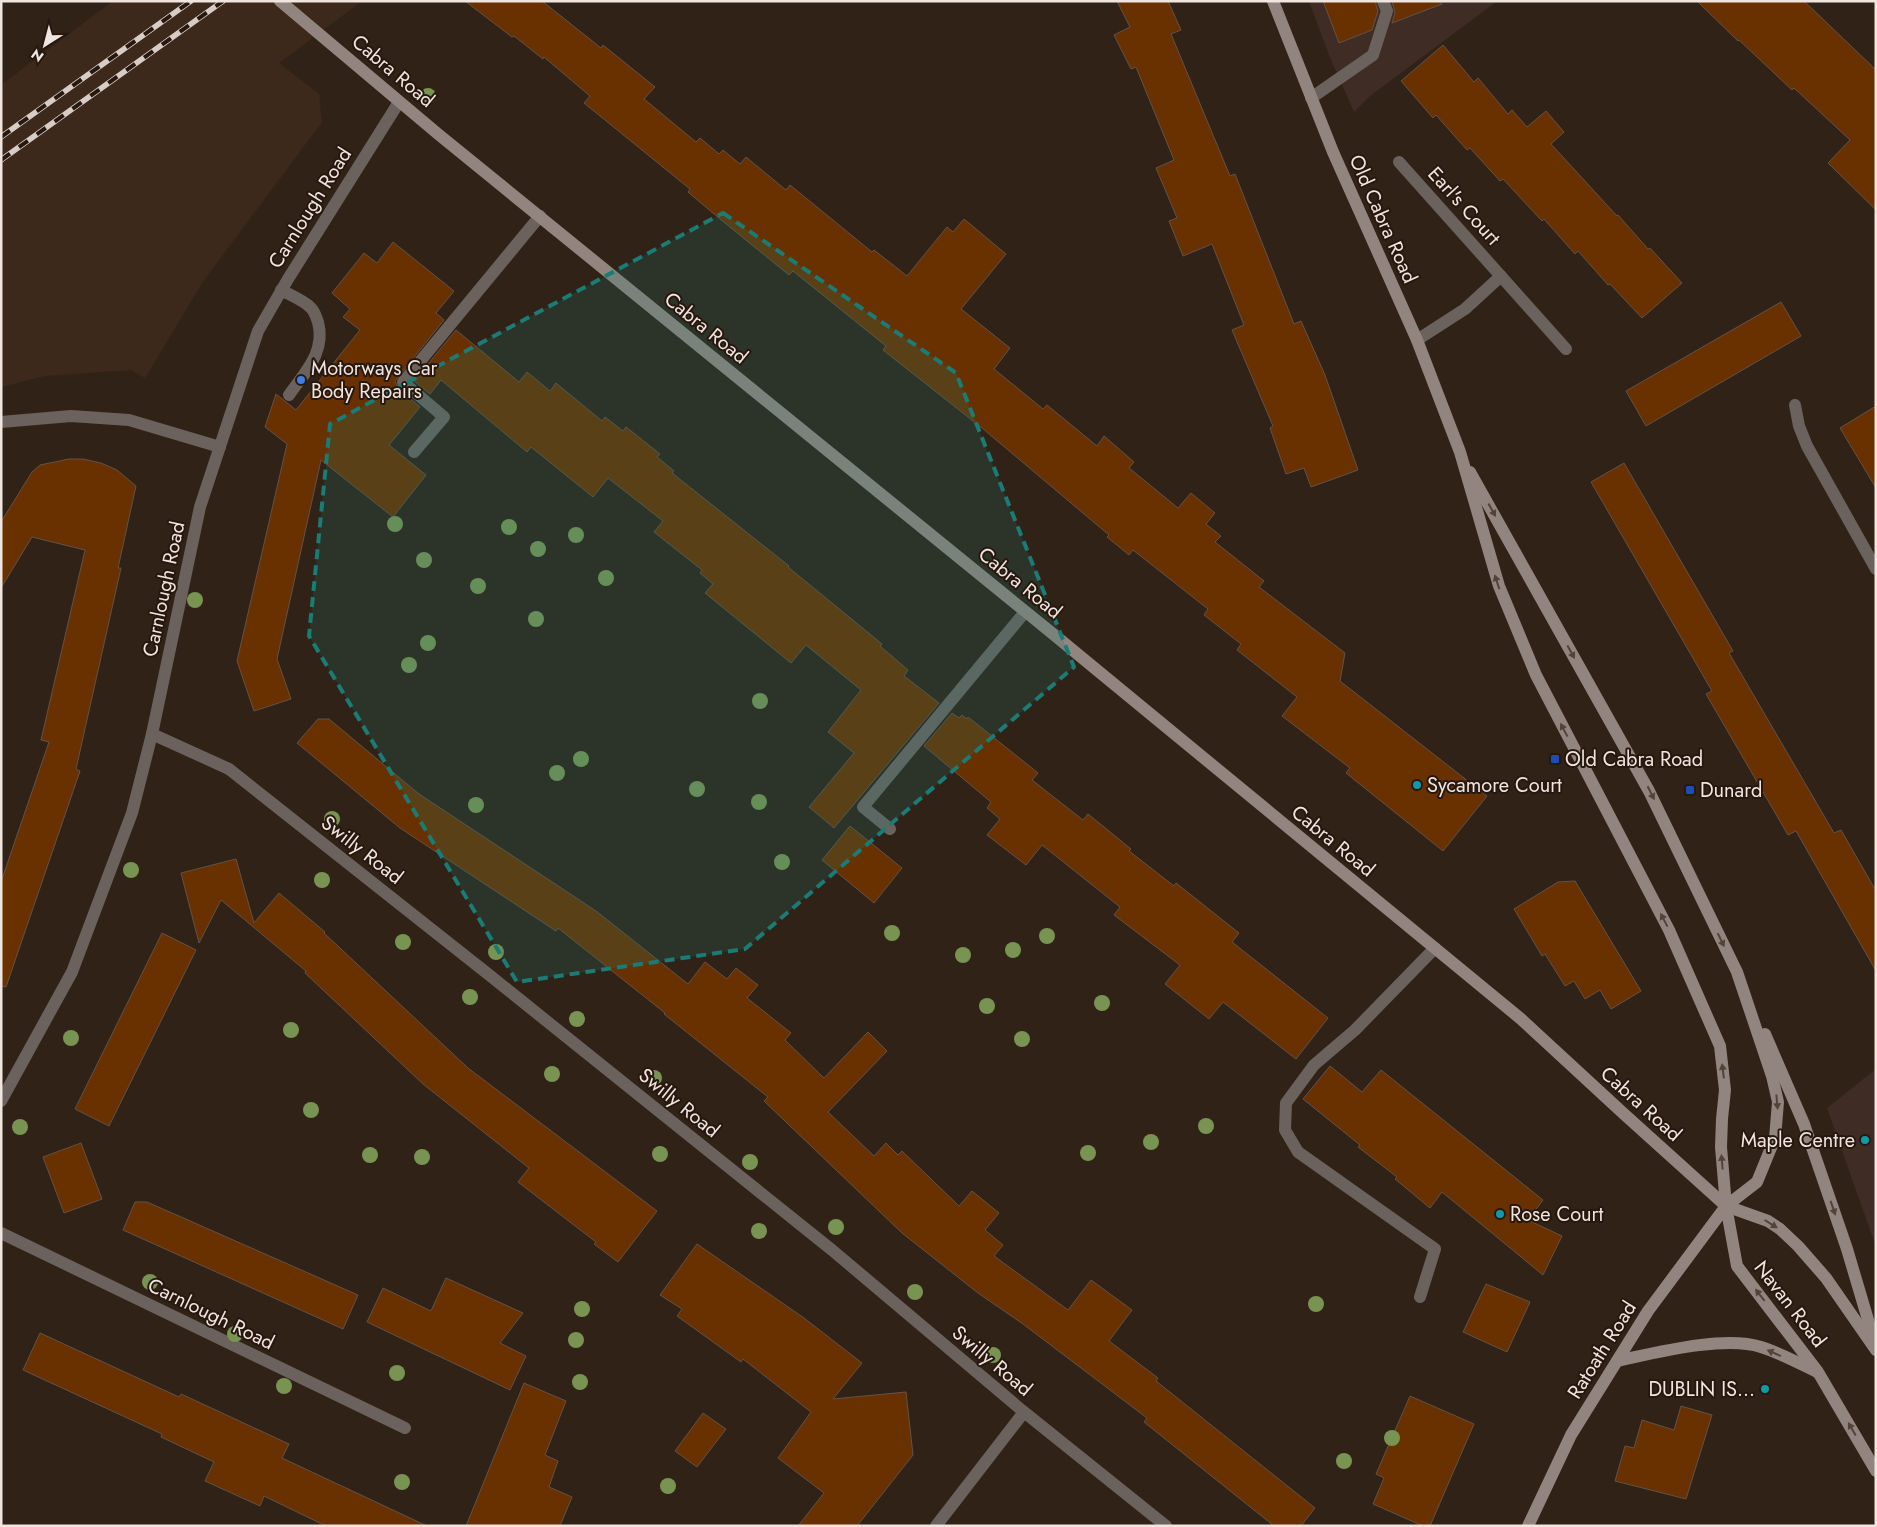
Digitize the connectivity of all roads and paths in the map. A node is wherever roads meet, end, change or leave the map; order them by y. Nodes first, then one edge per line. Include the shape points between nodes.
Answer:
1 (280, 1) edge
2 (1273, 1) edge
3 (1383, 1) edge
4 (1311, 98) junction
5 (400, 102) junction
6 (1399, 162) dead end
7 (540, 216) junction
8 (1501, 276) junction
9 (281, 290) junction
10 (1417, 340) junction
11 (1566, 349) dead end
12 (289, 395) dead end
13 (1795, 405) dead end
14 (1, 422) edge
15 (220, 447) junction
16 (414, 452) dead end
17 (1460, 452) junction
18 (1876, 569) edge
19 (1026, 612) junction
20 (152, 734) junction
21 (890, 829) dead end
22 (1435, 948) junction
23 (1737, 972) junction
24 (1, 1101) edge
25 (1726, 1206) junction
26 (1, 1233) edge
27 (1420, 1297) dead end
28 (1876, 1344) edge
29 (1876, 1350) edge
30 (1617, 1361) junction
31 (1818, 1372) junction
32 (1024, 1412) junction
33 (405, 1428) dead end
34 (1876, 1471) edge
35 (936, 1526) edge
36 (1166, 1526) edge
37 (1528, 1526) edge

1 - 5 main road, Cabra Road
2 - 4 main road, Old Cabra Road
3 - 4 street via 1387,11 1373,55
4 - 10 main road, Old Cabra Road
5 - 7 main road, Cabra Road
5 - 9 street, Carnlough Road
6 - 8 street, Earl's Court
7 - 16 street via 402,382 444,417
7 - 19 main road, Cabra Road
8 - 10 street, Earl's Court via 1465,309
8 - 11 street, Earl's Court
9 - 12 street via 311,307 316,315 321,341 316,356
9 - 15 street, Carnlough Road via 258,331
10 - 17 main road, Old Cabra Road
13 - 18 street via 1807,446
14 - 15 street via 72,416 129,420
15 - 20 street, Carnlough Road via 200,508
17 -> 23 main road, Old Cabra Road via 1650,791
25 -> 17 main road, Old Cabra Road via 1721,1147 1725,1090 1720,1046 1669,930 1536,675 1498,586
19 - 21 street via 863,807
19 - 22 main road, Cabra Road
20 - 24 street, Carnlough Road via 132,813 72,972
20 - 32 street, Swilly Road via 229,769 832,1250
22 - 25 main road, Cabra Road via 1521,1019
22 - 27 street via 1355,1030 1314,1065 1286,1103 1285,1130 1298,1152 1435,1249
23 -> 25 main road, Old Cabra Road via 1778,1102 1775,1138 1757,1182
23 -> 28 main road via 1804,1124
25 -> 29 main road, Navan Road via 1768,1221 1798,1246 1826,1278
25 - 30 main road, Ratoath Road via 1648,1311
31 -> 25 main road, Navan Road via 1737,1266
26 - 33 street, Carnlough Road
31 -> 30 main road via 1760,1346 1716,1343
30 - 37 main road, Ratoath Road via 1571,1435
34 -> 31 main road, Navan Road
32 - 35 street
32 - 36 street, Swilly Road

